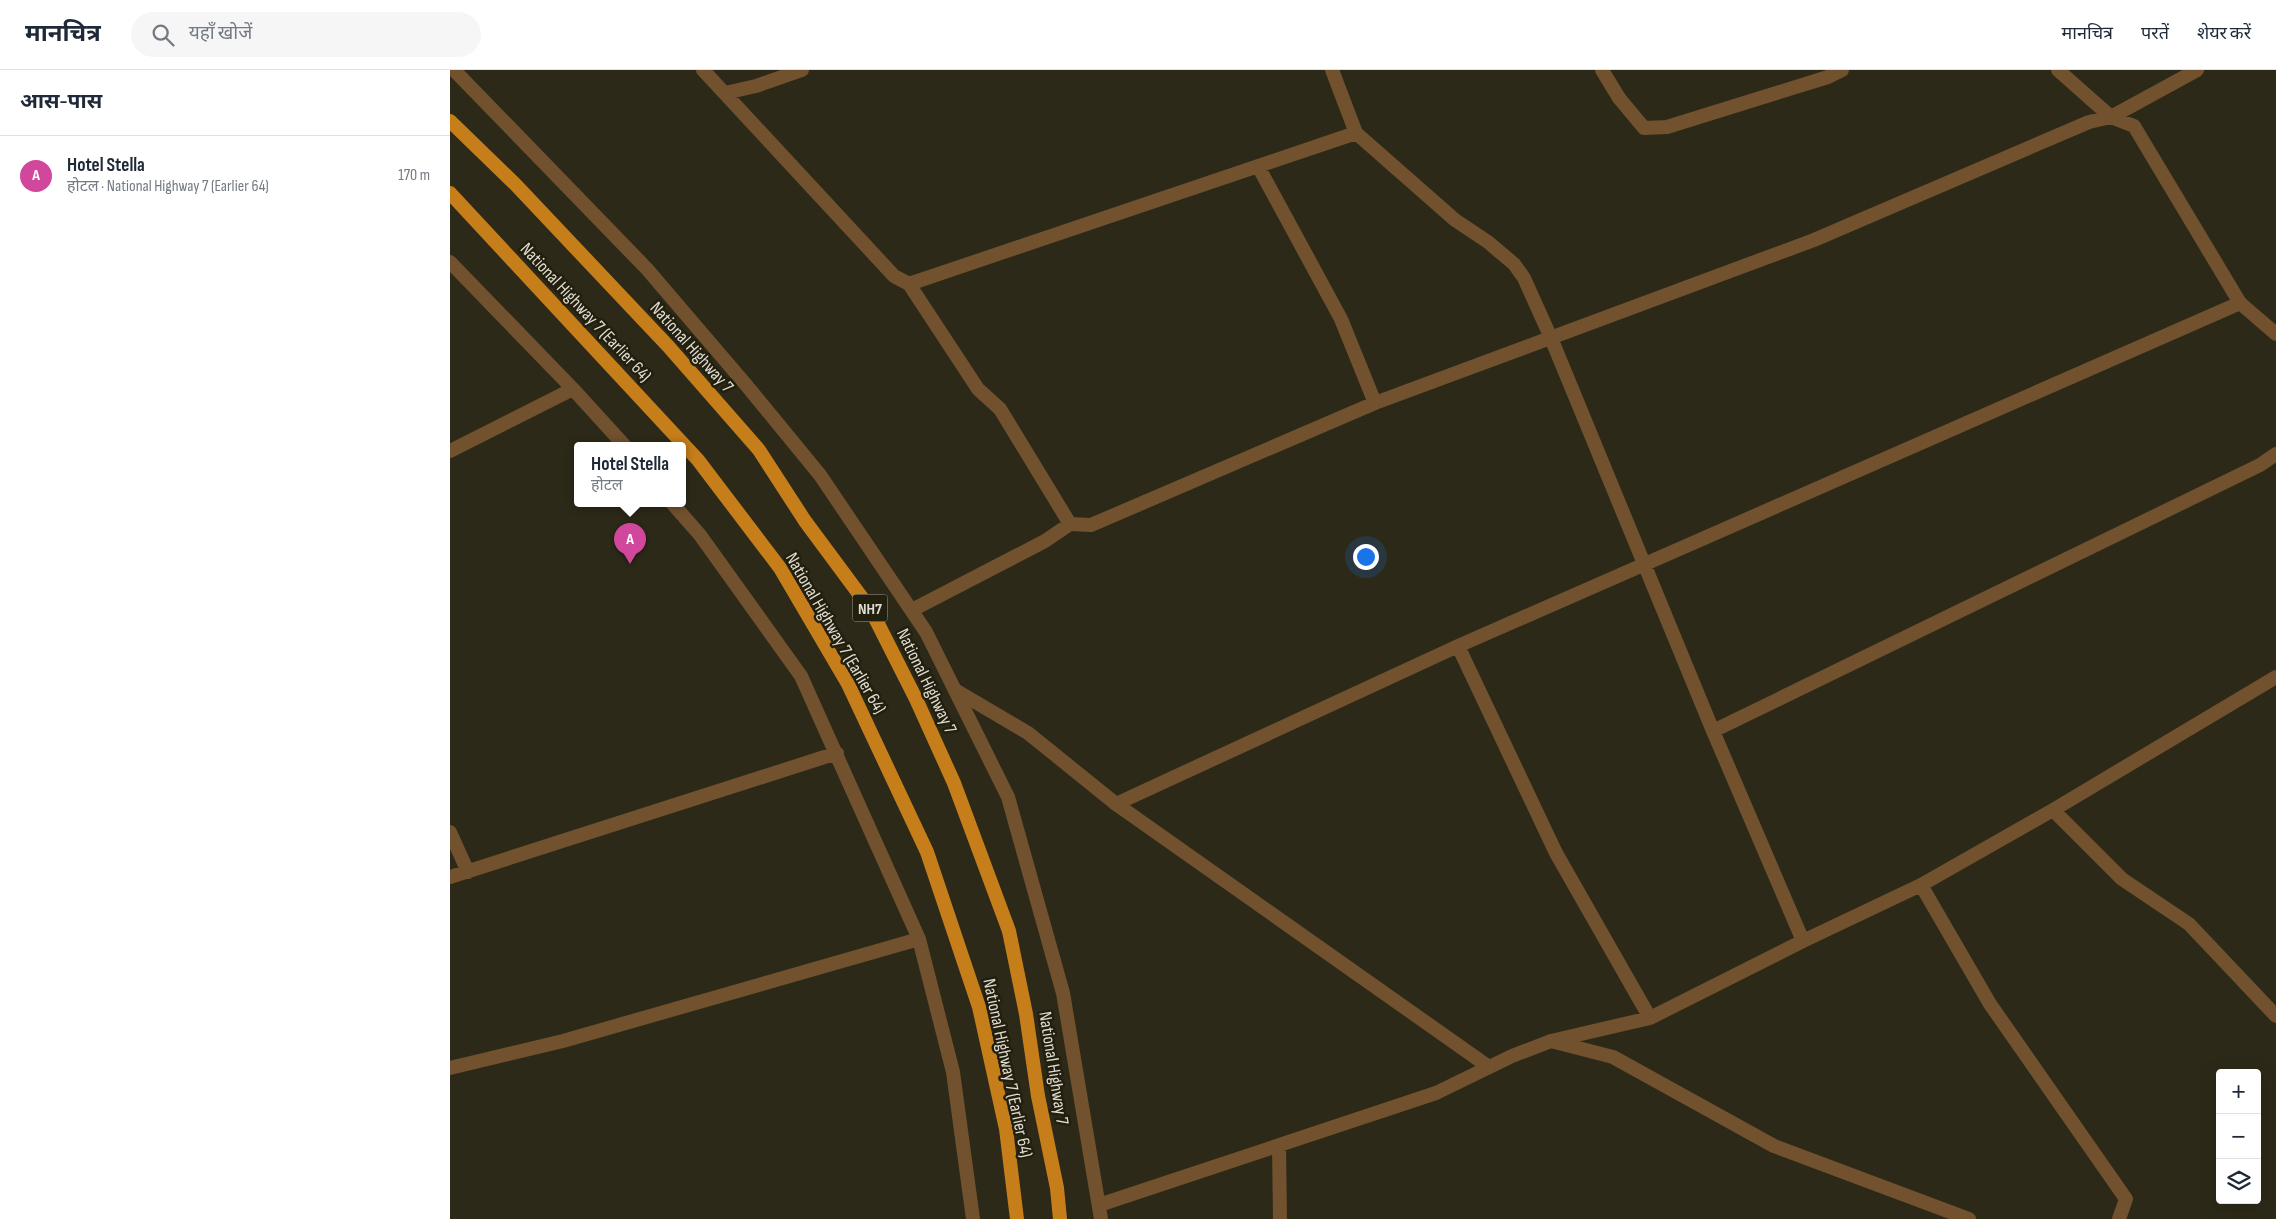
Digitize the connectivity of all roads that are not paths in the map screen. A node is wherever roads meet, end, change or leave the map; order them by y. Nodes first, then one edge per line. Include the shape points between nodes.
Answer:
1 (454, 70) edge
2 (703, 70) edge
3 (802, 70) edge
4 (1332, 70) edge
5 (1602, 70) edge
6 (1842, 70) edge
7 (2058, 70) edge
8 (2197, 70) edge
9 (725, 94) junction
10 (2111, 117) junction
11 (450, 121) edge
12 (1356, 133) junction
13 (1258, 166) junction
14 (450, 193) edge
15 (450, 262) edge
16 (909, 284) junction
17 (2240, 303) junction
18 (2276, 334) edge
19 (1551, 338) junction
20 (573, 389) junction
21 (1375, 403) junction
22 (621, 442) edge
23 (681, 442) edge
24 (686, 447) edge
25 (450, 451) edge
26 (2276, 454) edge
27 (676, 507) edge
28 (1070, 524) junction
29 (1644, 564) junction
30 (912, 610) junction
31 (1458, 646) junction
32 (2276, 677) edge
33 (955, 690) junction
34 (1713, 731) junction
35 (837, 753) junction
36 (1116, 804) junction
37 (2053, 810) junction
38 (450, 832) edge
39 (468, 872) junction
40 (450, 878) edge
41 (1921, 885) junction
42 (919, 939) junction
43 (1803, 941) junction
44 (2276, 1016) edge
45 (1650, 1018) junction
46 (1551, 1041) junction
47 (1489, 1067) junction
48 (450, 1068) edge
49 (1279, 1144) junction
50 (1099, 1205) junction
51 (973, 1219) edge
52 (1018, 1219) edge
53 (1060, 1219) edge
54 (1101, 1219) edge
55 (1280, 1219) edge
56 (1969, 1219) edge
57 (2119, 1219) edge

1 - 30 street via 647,269 741,379 820,475
2 - 9 street
3 - 9 street
4 - 12 street
5 - 6 street via 1619,98 1644,128 1667,127
7 - 10 street
8 - 10 street
9 - 16 street via 894,276
10 - 17 street via 2134,126
10 - 19 street via 2088,122 1814,240
11 - 53 highway, National Highway 7 / NH7 via 515,184 661,339 759,450 805,521 871,610 954,783 1010,931
12 - 13 street
12 - 19 street via 1455,220 1514,264 1524,278
13 - 16 street
13 - 21 street via 1342,319
14 - 23 highway, National Highway 7 (Earlier 64)
15 - 20 street
16 - 28 street via 978,388 1000,409
17 - 18 street
17 - 29 street
19 - 21 street
19 - 29 street
20 - 22 street
20 - 25 street
21 - 28 street via 1091,525
24 - 52 highway, National Highway 7 (Earlier 64) via 780,568 848,684 927,852 979,1007 1006,1129
26 - 34 street via 2260,465
27 - 35 street via 700,535 801,676
28 - 30 street via 1045,541
29 - 31 street
29 - 34 street
30 - 33 street
31 - 36 street
31 - 45 street via 1556,853
32 - 37 street
33 - 36 street via 1028,733
33 - 50 street via 1008,797 1063,993
34 - 43 street
35 - 39 street
35 - 42 street
36 - 47 street
37 - 41 street
37 - 44 street via 2122,880 2190,924
38 - 39 street
39 - 40 street
41 - 43 street
41 - 57 street via 1990,1004 2126,1199
42 - 48 street via 563,1040
42 - 51 street via 953,1072
43 - 45 street
45 - 46 street
46 - 47 street
46 - 56 street via 1613,1058 1774,1146
47 - 49 street via 1436,1093
49 - 50 street
49 - 55 street
50 - 54 street

